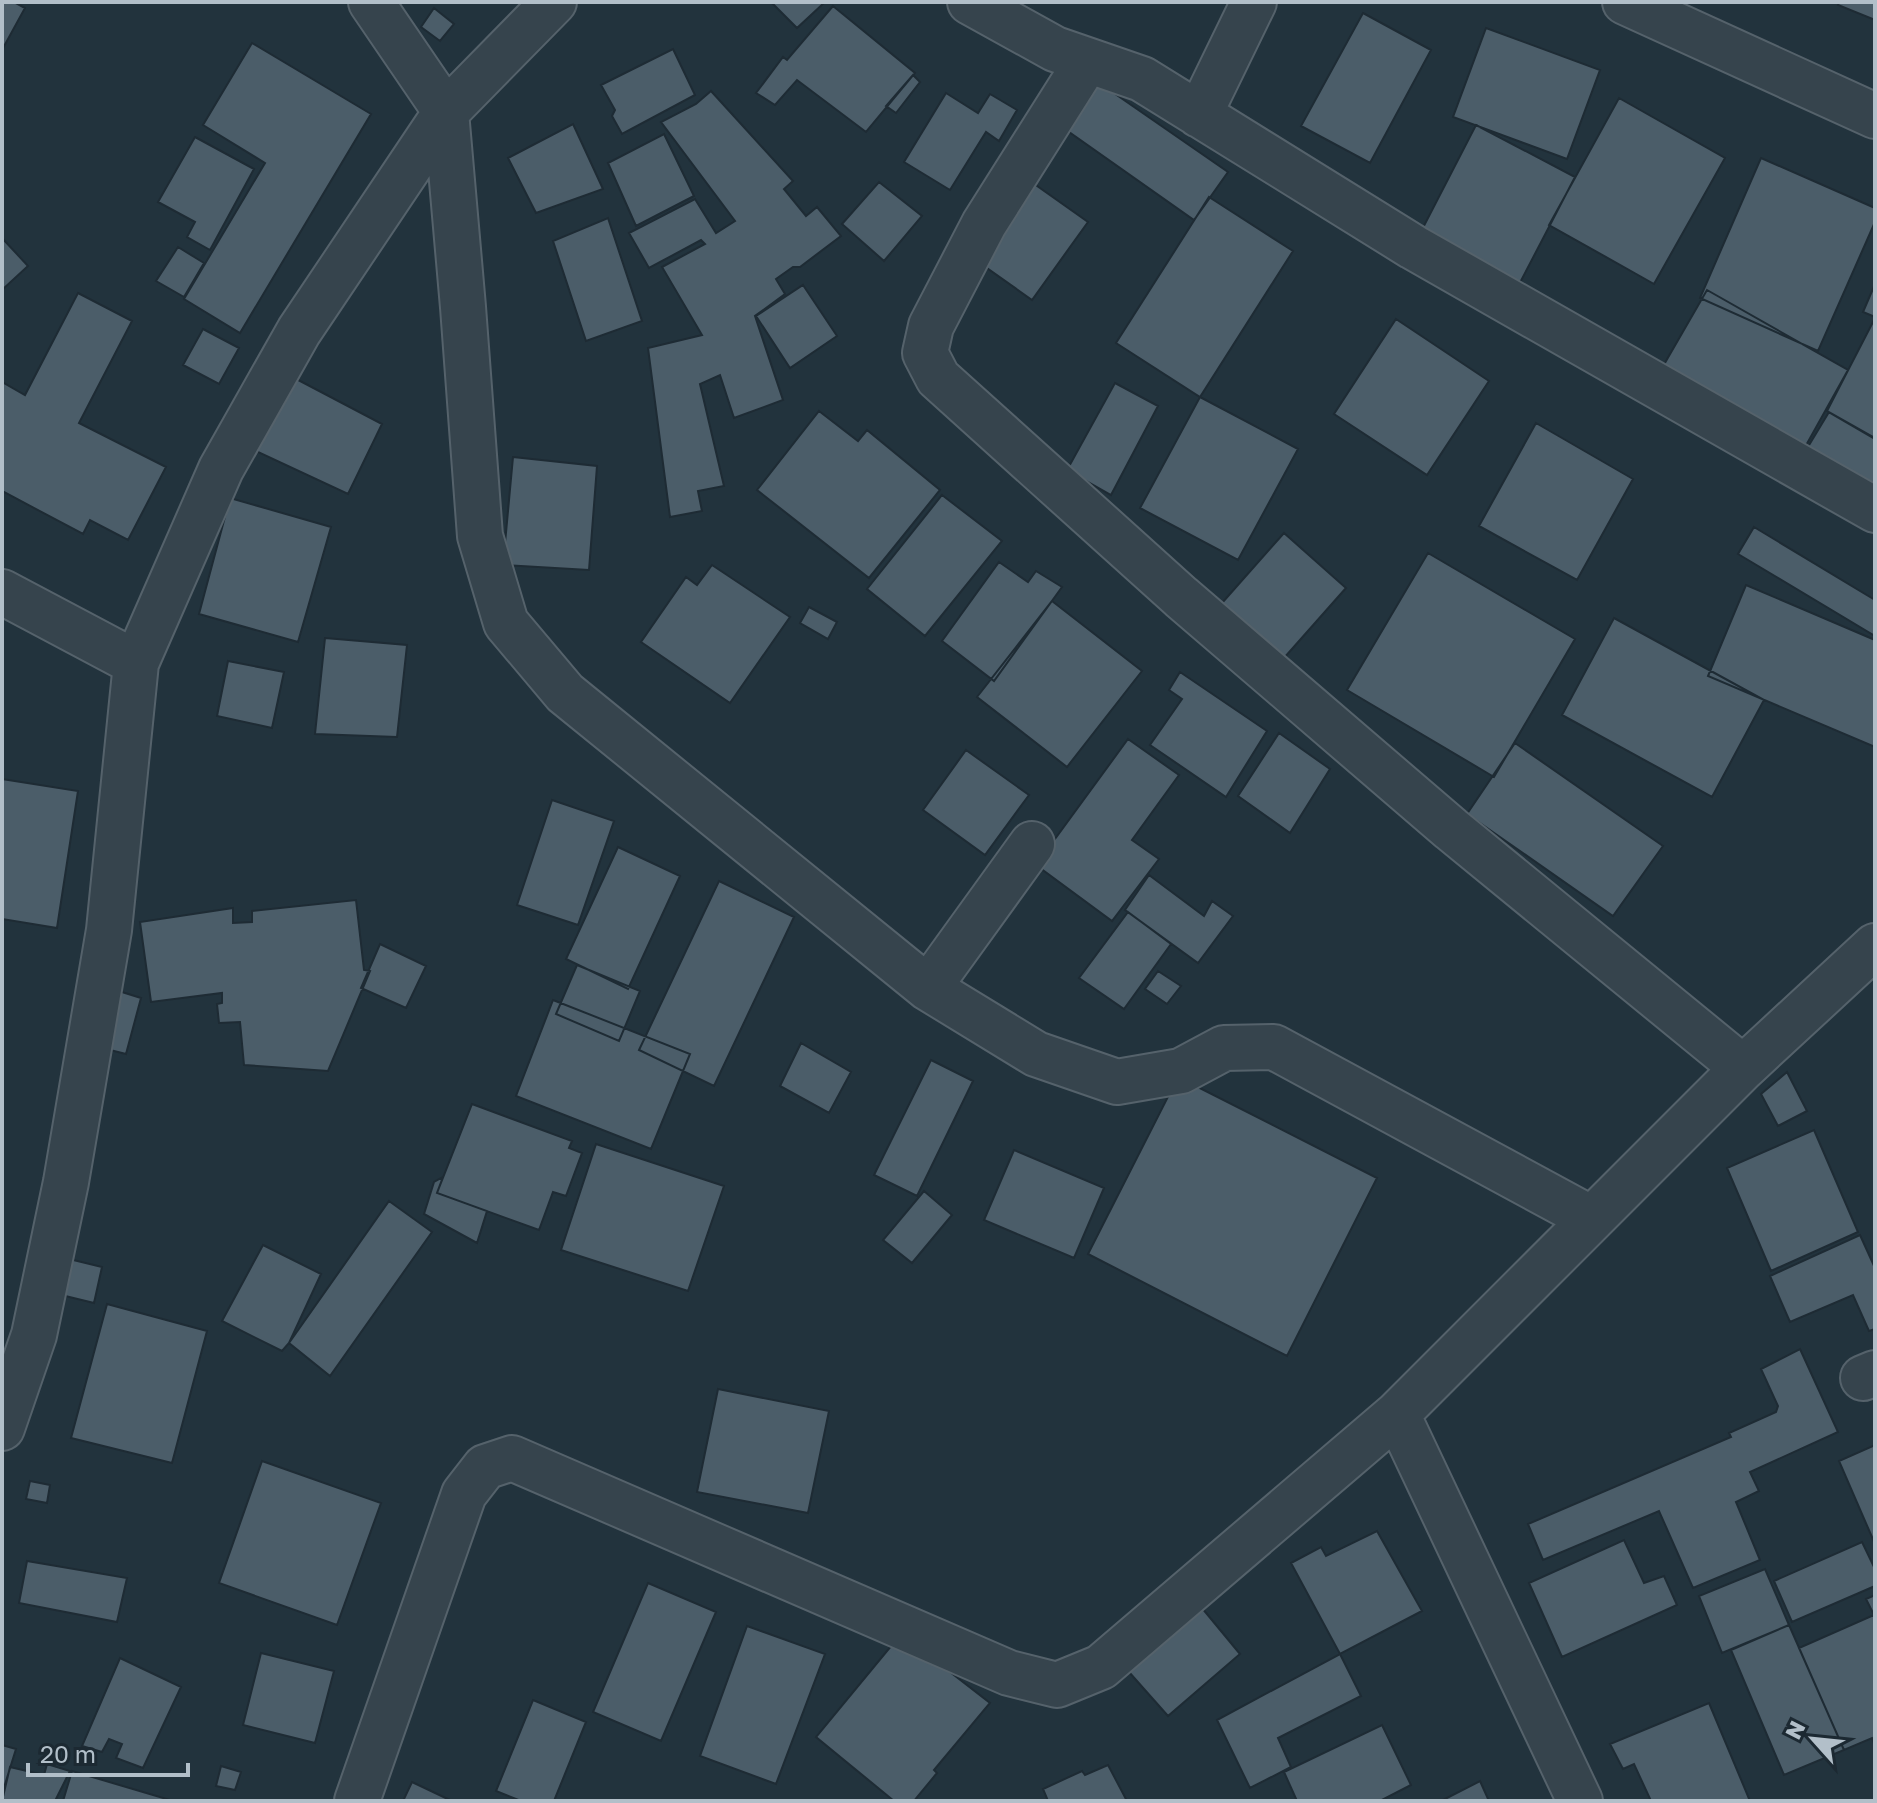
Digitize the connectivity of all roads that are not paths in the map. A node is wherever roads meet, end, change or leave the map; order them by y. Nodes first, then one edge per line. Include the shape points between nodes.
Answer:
1 (371, 2) edge
2 (554, 2) edge
3 (970, 2) edge
4 (1254, 2) edge
5 (1625, 2) edge
6 (1087, 61) junction
7 (446, 112) junction
8 (1199, 115) junction
9 (1875, 116) edge
10 (1875, 510) edge
11 (2, 592) edge
12 (136, 663) junction
13 (1032, 844) dead end
14 (1875, 946) edge
15 (928, 988) junction
16 (1743, 1068) junction
17 (1592, 1219) junction
18 (1397, 1414) junction
19 (2, 1428) edge
20 (357, 1801) edge
21 (1580, 1801) edge

1 - 7 street
2 - 7 street
3 - 6 street
4 - 8 street
5 - 9 street
6 - 8 street via 1142,79
6 - 16 street via 984,224 931,326 925,353 938,378 1181,597 1451,829
7 - 12 street via 299,331 221,469
7 - 15 street via 480,536 506,623 565,693
8 - 10 street via 1413,247
11 - 12 street
12 - 19 street via 109,930 66,1182 34,1335
13 - 15 street
14 - 16 street
15 - 17 street via 1036,1054 1117,1082 1181,1071 1224,1048 1274,1047
16 - 17 street
17 - 18 street
18 - 20 street via 1101,1667 1057,1685 1009,1673 512,1458 485,1467 464,1494
18 - 21 street

